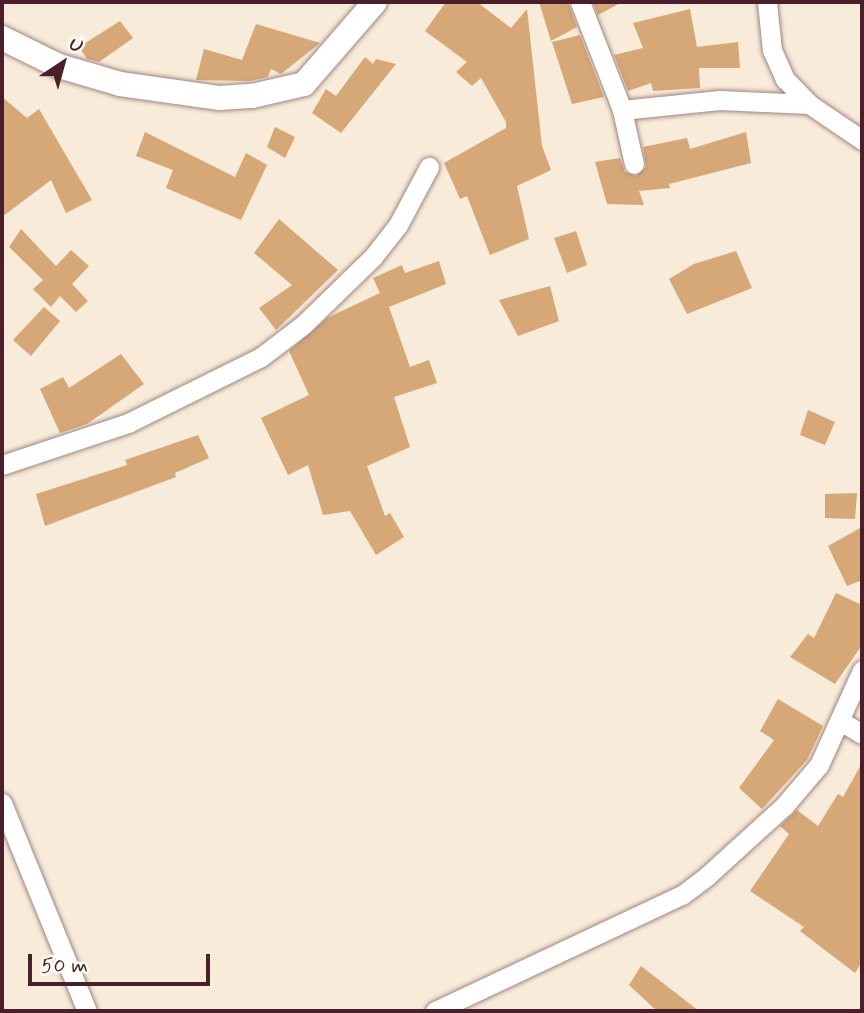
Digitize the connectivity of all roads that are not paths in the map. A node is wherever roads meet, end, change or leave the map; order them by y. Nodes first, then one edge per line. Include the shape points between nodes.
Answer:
1 (375, 2) edge
2 (580, 2) edge
3 (767, 2) edge
4 (2, 38) edge
5 (809, 104) junction
6 (622, 110) junction
7 (862, 140) edge
8 (634, 164) dead end
9 (429, 167) dead end
10 (2, 465) edge
11 (862, 670) edge
12 (842, 722) junction
13 (862, 734) edge
14 (2, 803) edge
15 (87, 1011) edge
16 (435, 1011) edge

1 - 4 street via 304,84 252,96 220,98 120,84 59,66
2 - 6 street
3 - 5 street via 772,50 785,79
5 - 6 street via 719,100
5 - 7 street
6 - 8 street
9 - 10 street via 398,225 373,257 303,325 261,357 128,423
11 - 12 street
12 - 13 street
12 - 16 street via 819,765 784,806 682,895
14 - 15 street

